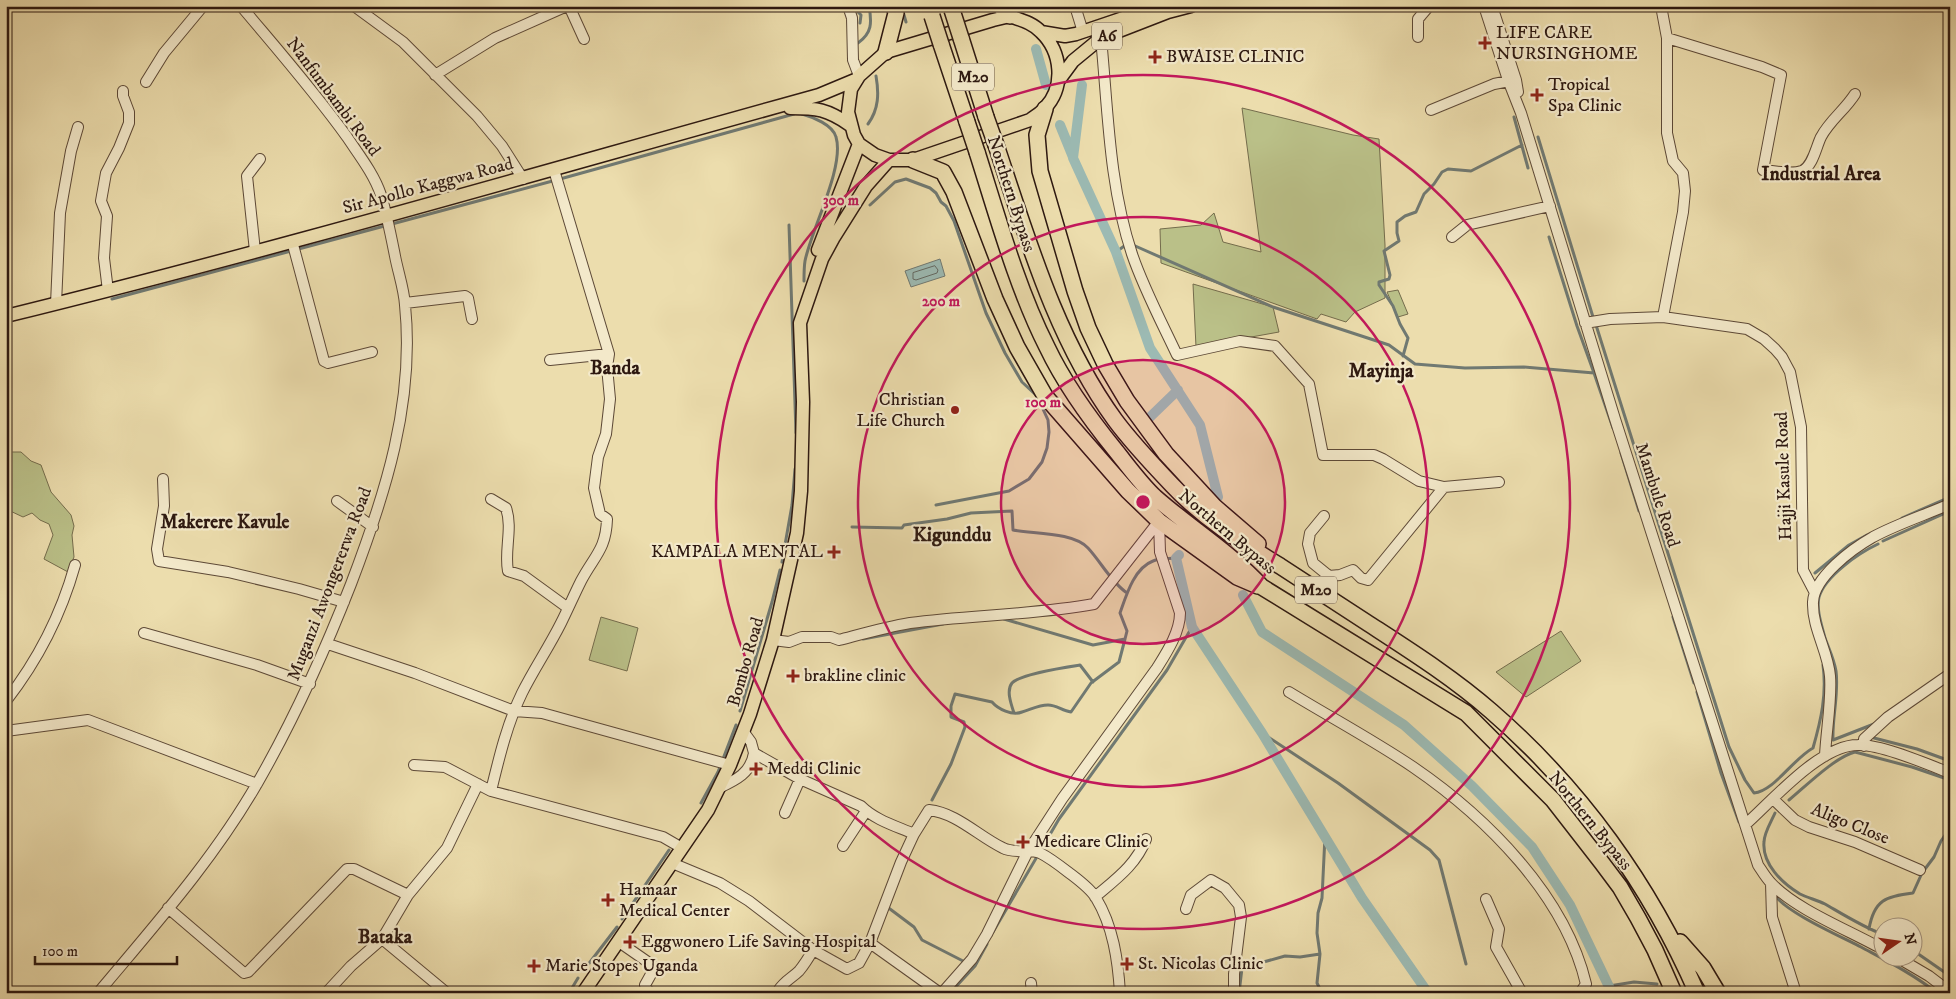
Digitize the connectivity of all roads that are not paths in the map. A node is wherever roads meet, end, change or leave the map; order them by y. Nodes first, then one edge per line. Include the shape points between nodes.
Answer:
1 (203, 6) edge
2 (241, 6) edge
3 (354, 6) edge
4 (568, 6) edge
5 (848, 6) edge
6 (894, 6) edge
7 (1075, 6) edge
8 (1159, 6) edge
9 (1191, 6) edge
10 (1429, 6) edge
11 (1484, 6) edge
12 (1492, 6) edge
13 (1661, 6) edge
14 (951, 8) edge
15 (931, 11) edge
16 (1005, 11) edge
17 (1041, 32) junction
18 (1084, 32) junction
19 (1418, 36) dead end
20 (1100, 38) junction
21 (1667, 38) junction
22 (584, 39) dead end
23 (886, 52) junction
24 (435, 75) junction
25 (857, 78) junction
26 (1059, 80) junction
27 (1512, 80) junction
28 (146, 82) dead end
29 (123, 91) dead end
30 (1855, 94) dead end
31 (772, 108) junction
32 (1045, 109) junction
33 (1431, 110) dead end
34 (850, 125) junction
35 (78, 127) dead end
36 (859, 144) junction
37 (260, 159) dead end
38 (889, 160) junction
39 (913, 160) junction
40 (554, 170) junction
41 (523, 179) junction
42 (1550, 206) junction
43 (386, 216) junction
44 (1452, 237) dead end
45 (292, 241) junction
46 (255, 251) junction
47 (108, 291) junction
48 (808, 298) junction
49 (405, 303) junction
50 (56, 304) junction
51 (6, 316) edge
52 (1663, 317) junction
53 (472, 319) dead end
54 (1585, 323) junction
55 (372, 352) dead end
56 (609, 354) junction
57 (550, 360) dead end
58 (163, 478) dead end
59 (1499, 482) dead end
60 (1444, 487) junction
61 (490, 500) dead end
62 (337, 501) dead end
63 (1950, 504) edge
64 (1324, 516) dead end
65 (1160, 521) junction
66 (373, 527) junction
67 (75, 565) dead end
68 (1280, 566) junction
69 (1262, 587) junction
70 (1814, 591) junction
71 (344, 602) junction
72 (568, 608) junction
73 (144, 633) dead end
74 (773, 640) junction
75 (328, 644) junction
76 (1947, 676) dead end
77 (310, 684) junction
78 (1289, 692) dead end
79 (6, 701) edge
80 (514, 711) junction
81 (6, 731) edge
82 (743, 731) junction
83 (1864, 746) junction
84 (754, 753) junction
85 (1825, 756) junction
86 (414, 764) dead end
87 (730, 765) junction
88 (1950, 773) edge
89 (800, 779) junction
90 (257, 784) junction
91 (478, 784) junction
92 (719, 788) junction
93 (491, 791) junction
94 (1773, 799) junction
95 (866, 811) junction
96 (785, 813) dead end
97 (1746, 824) junction
98 (914, 834) junction
99 (1146, 839) dead end
100 (843, 846) dead end
101 (682, 848) junction
102 (1034, 852) junction
103 (672, 863) junction
104 (1920, 870) dead end
105 (1771, 883) junction
106 (408, 895) junction
107 (1096, 897) junction
108 (1486, 899) dead end
109 (168, 908) junction
110 (1186, 909) dead end
111 (1665, 926) junction
112 (382, 940) junction
113 (619, 942) junction
114 (870, 943) junction
115 (1874, 945) edge
116 (813, 950) junction
117 (1912, 966) edge
118 (1671, 988) edge
119 (1950, 992) edge
120 (98, 993) edge
121 (326, 993) edge
122 (447, 993) edge
123 (583, 993) edge
124 (649, 993) edge
125 (780, 993) edge
126 (941, 993) edge
127 (1120, 993) edge
128 (1234, 993) edge
129 (1522, 993) edge
130 (1580, 993) edge
131 (1697, 993) edge
132 (1718, 993) edge
133 (1796, 993) edge

1 - 28 street via 164,53
2 - 43 street, Nanfumbambi Road via 312,90 364,162 380,193
3 - 24 street via 403,42
4 - 22 street
4 - 24 street via 495,38
5 - 25 street
6 - 23 highway via 896,13
7 - 18 street
8 - 18 main road, A6
9 - 20 main road, A6
10 - 19 street via 1418,19
11 - 27 street, Mambule Road
12 - 27 street, Mambule Road
13 - 21 street
14 - 68 highway, Northern Bypass / M20, bridge via 1040,275 1061,328 1097,392 1116,421 1174,487 1229,534
15 - 69 highway, Northern Bypass / M20, bridge via 1005,239 1047,347 1109,442 1155,496 1246,569
16 - 17 main road
16 - 23 main road via 993,20
17 - 18 main road, A6 via 1065,36
17 - 26 main road via 1058,64
20 - 26 main road, A6 via 1073,61
20 - 60 street via 1120,209 1132,254 1177,355 1240,341 1275,346 1309,384 1323,455 1374,455 1419,481
21 - 30 street via 1762,66 1781,75 1763,170 1804,170 1829,124
21 - 52 street via 1666,133 1673,162 1683,173 1685,200
23 - 25 main road, Sir Apollo Kaggwa Road
24 - 41 street via 477,116
25 - 31 main road, Sir Apollo Kaggwa Road via 819,95
25 - 34 main road via 849,100
26 - 32 main road
27 - 33 street via 1461,96
27 - 42 street, Mambule Road
29 - 47 street via 129,123 106,173 101,202 107,216 104,258
31 - 34 main road via 812,108 833,113
31 - 40 main road, Sir Apollo Kaggwa Road
32 - 39 main road via 1030,120
32 - 68 highway via 1037,135 1040,171 1075,291 1105,364 1127,402 1166,454 1215,507
34 - 36 main road
35 - 50 street via 60,213
36 - 38 main road
36 - 48 main road, Bombo Road via 811,267
37 - 46 street via 247,176
38 - 39 main road
38 - 48 main road, Bombo Road via 850,209 822,259
39 - 65 highway via 943,172 1016,347 1045,396 1128,492
40 - 41 main road, Sir Apollo Kaggwa Road
40 - 56 street
41 - 43 main road, Sir Apollo Kaggwa Road
42 - 44 street via 1467,225
42 - 54 street, Mambule Road
43 - 45 main road, Sir Apollo Kaggwa Road
43 - 49 street, Muganzi Awongererwa Road
45 - 46 main road, Sir Apollo Kaggwa Road
45 - 55 street via 324,362
46 - 47 main road, Sir Apollo Kaggwa Road
47 - 50 main road, Sir Apollo Kaggwa Road
48 - 74 main road, Bombo Road via 800,323 803,402 800,502
49 - 53 street via 465,296
49 - 66 street, Muganzi Awongererwa Road via 407,363 400,419 389,474
50 - 51 main road, Sir Apollo Kaggwa Road
52 - 54 street, Hajji Kasule Road
52 - 70 street, Hajji Kasule Road via 1747,330 1764,339 1782,356 1790,372 1801,427 1803,570
54 - 97 street, Mambule Road
56 - 57 street
56 - 72 street via 610,399 594,488 600,514 607,520 606,536
58 - 71 street via 164,506 157,548 159,561 228,572
59 - 60 street
60 - 64 street via 1368,580 1353,570 1329,576 1313,563 1308,544 1310,534
61 - 72 street via 506,508 509,515 508,571 524,576
62 - 66 street
63 - 70 street via 1866,541 1829,571
65 - 69 highway via 1237,577
65 - 74 street via 1094,604 1053,611 908,624 839,640 831,637 789,642
65 - 102 street via 1160,552 1180,622 1158,668 1062,799
66 - 71 street, Muganzi Awongererwa Road
67 - 79 street via 45,642 23,680
68 - 111 highway, Northern Bypass / M20 via 1431,664 1491,710 1561,779 1620,852
69 - 118 highway, Northern Bypass / M20 via 1466,713 1553,800 1602,862 1638,918
70 - 85 street via 1814,616 1828,660 1830,679
71 - 75 street, Muganzi Awongererwa Road
72 - 80 street
73 - 77 street via 257,665
74 - 82 main road, Bombo Road
75 - 77 street, Muganzi Awongererwa Road
75 - 80 street
76 - 83 street via 1888,717 1864,738
77 - 90 street, Muganzi Awongererwa Road
78 - 130 street via 1442,788 1516,857 1549,898 1572,942 1586,984
80 - 87 street via 542,713
80 - 93 street
81 - 90 street via 88,720
82 - 84 street
82 - 87 main road, Bombo Road
83 - 85 street via 1850,746
83 - 88 street
84 - 89 street
84 - 92 street via 746,772 738,780
85 - 94 street via 1795,777
86 - 91 street via 444,767
87 - 92 main road, Bombo Road
89 - 95 street
89 - 96 street
90 - 109 street, Muganzi Awongererwa Road via 214,849
91 - 93 street
91 - 106 street via 447,848
92 - 101 main road, Bombo Road
93 - 101 street via 663,838
94 - 97 street
94 - 104 street, Aligo Close via 1809,827 1855,842
95 - 98 street
95 - 100 street
97 - 105 street, Mambule Road via 1758,864
98 - 102 street via 929,810 936,811 964,823 1005,850
98 - 114 street
99 - 107 street via 1140,854
101 - 103 main road, Bombo Road
102 - 107 street via 1057,864
102 - 126 street via 977,950
103 - 113 main road, Bombo Road
103 - 116 street via 742,896
105 - 115 street via 1804,908
105 - 133 street via 1772,917
106 - 109 street via 354,869 347,869 244,973
106 - 112 street
107 - 127 street via 1112,936
108 - 129 street via 1499,929 1496,947
109 - 120 street, Muganzi Awongererwa Road
110 - 128 street via 1191,895 1211,880 1226,888 1239,905 1241,917
111 - 131 highway, Northern Bypass / M20
111 - 132 highway via 1703,968
112 - 121 street
112 - 122 street
113 - 123 main road, Bombo Road
113 - 124 street via 655,968 645,985
114 - 116 street via 859,964 847,969
114 - 126 street
116 - 125 street via 798,972 781,986
117 - 119 street

